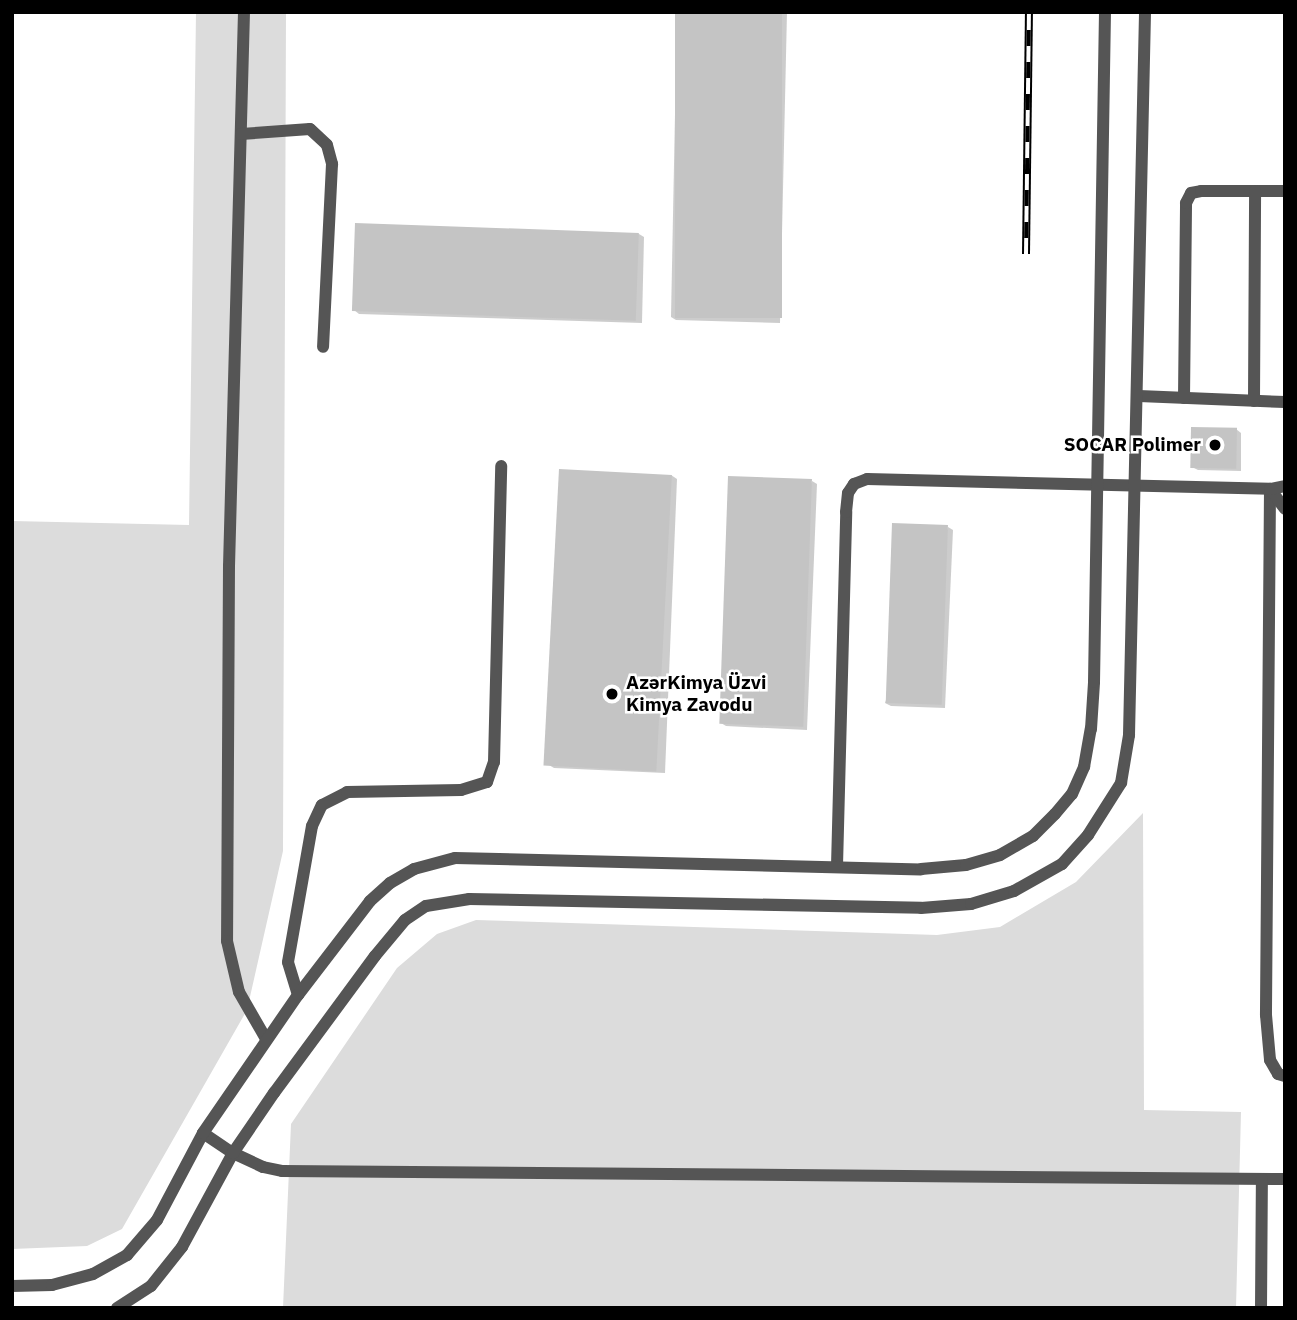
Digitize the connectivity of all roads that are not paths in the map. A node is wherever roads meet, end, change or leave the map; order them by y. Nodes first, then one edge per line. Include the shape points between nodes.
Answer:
1 (244, 12) edge
2 (1105, 12) edge
3 (1145, 12) edge
4 (241, 134) junction
5 (1255, 191) junction
6 (1285, 191) edge
7 (323, 347) dead end
8 (1139, 396) junction
9 (1184, 398) junction
10 (1254, 401) junction
11 (1285, 402) edge
12 (501, 466) dead end
13 (1098, 483) junction
14 (1137, 484) junction
15 (1285, 486) edge
16 (1270, 489) junction
17 (1285, 509) edge
18 (837, 866) junction
19 (298, 995) junction
20 (266, 1039) junction
21 (1285, 1076) edge
22 (203, 1133) junction
23 (233, 1153) junction
24 (1262, 1179) junction
25 (1285, 1179) edge
26 (12, 1286) edge
27 (117, 1308) edge
28 (1261, 1308) edge

1 - 4 lane
2 - 13 lane
3 - 8 lane
4 - 7 lane via 310,130 327,145 332,164
4 - 20 lane via 229,566 227,941 239,992
5 - 6 lane
5 - 9 lane via 1200,191 1191,193 1186,203
5 - 10 lane
8 - 9 lane
8 - 14 lane
9 - 10 lane
10 - 11 lane
12 - 19 lane via 494,762 487,782 461,790 347,792 322,805 312,826 288,962
13 - 14 lane
13 - 18 lane via 1091,729 1084,767 1072,794 1033,836 1000,855 965,866
13 - 18 lane via 867,479 854,484 846,512
14 - 16 lane
14 - 23 lane via 1132,685 1121,783 1105,811 1062,864 1014,891 971,904 921,908 469,899 426,906 405,920 375,956
15 - 16 lane
16 - 17 lane
16 - 21 lane via 1266,1015 1270,1060 1278,1074
18 - 19 lane via 455,858 437,862 414,869 370,901
19 - 20 lane
20 - 22 lane
22 - 23 lane
22 - 26 lane via 157,1220 127,1255 93,1274 52,1285
23 - 24 lane via 282,1171
23 - 27 lane via 183,1247 151,1286
24 - 25 lane
24 - 28 lane

